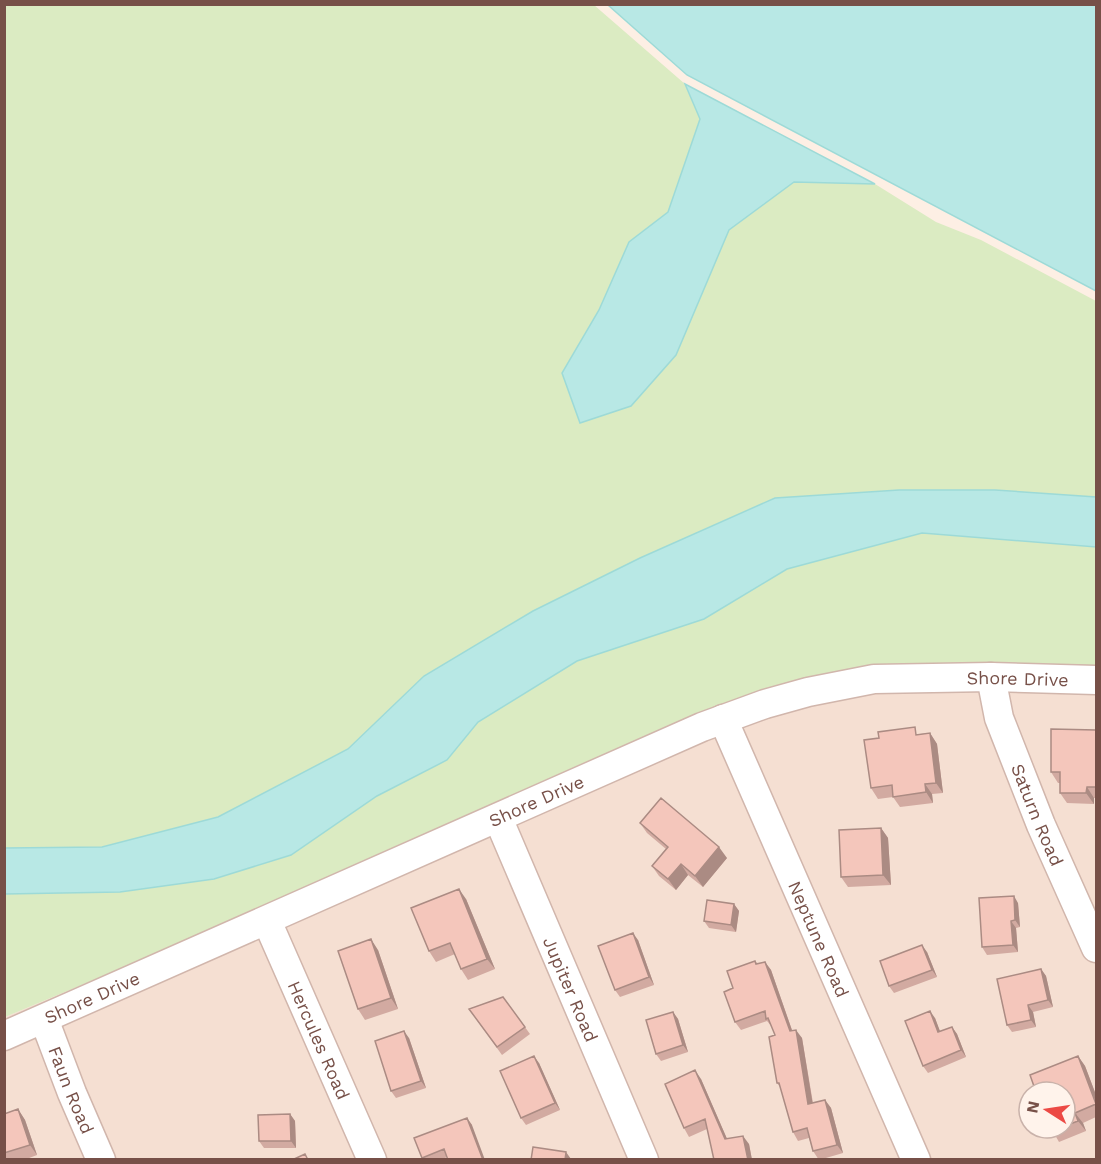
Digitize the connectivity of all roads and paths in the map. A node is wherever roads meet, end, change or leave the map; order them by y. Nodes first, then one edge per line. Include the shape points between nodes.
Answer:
1 (991, 677) junction
2 (1096, 680) edge
3 (723, 718) junction
4 (498, 818) junction
5 (267, 921) junction
6 (1096, 948) edge
7 (44, 1019) junction
8 (4, 1036) edge
9 (100, 1160) edge
10 (372, 1160) edge
11 (644, 1160) edge
12 (916, 1160) edge

1 - 2 street, Shore Drive
1 - 3 street, Shore Drive via 874,679 808,692
1 - 6 street, Saturn Road via 999,718
3 - 4 street, Shore Drive
3 - 12 street, Neptune Road
4 - 5 street, Shore Drive
4 - 11 street, Jupiter Road
5 - 7 street, Shore Drive
5 - 10 street, Hercules Road
7 - 8 street, Shore Drive
7 - 9 street, Faun Road

